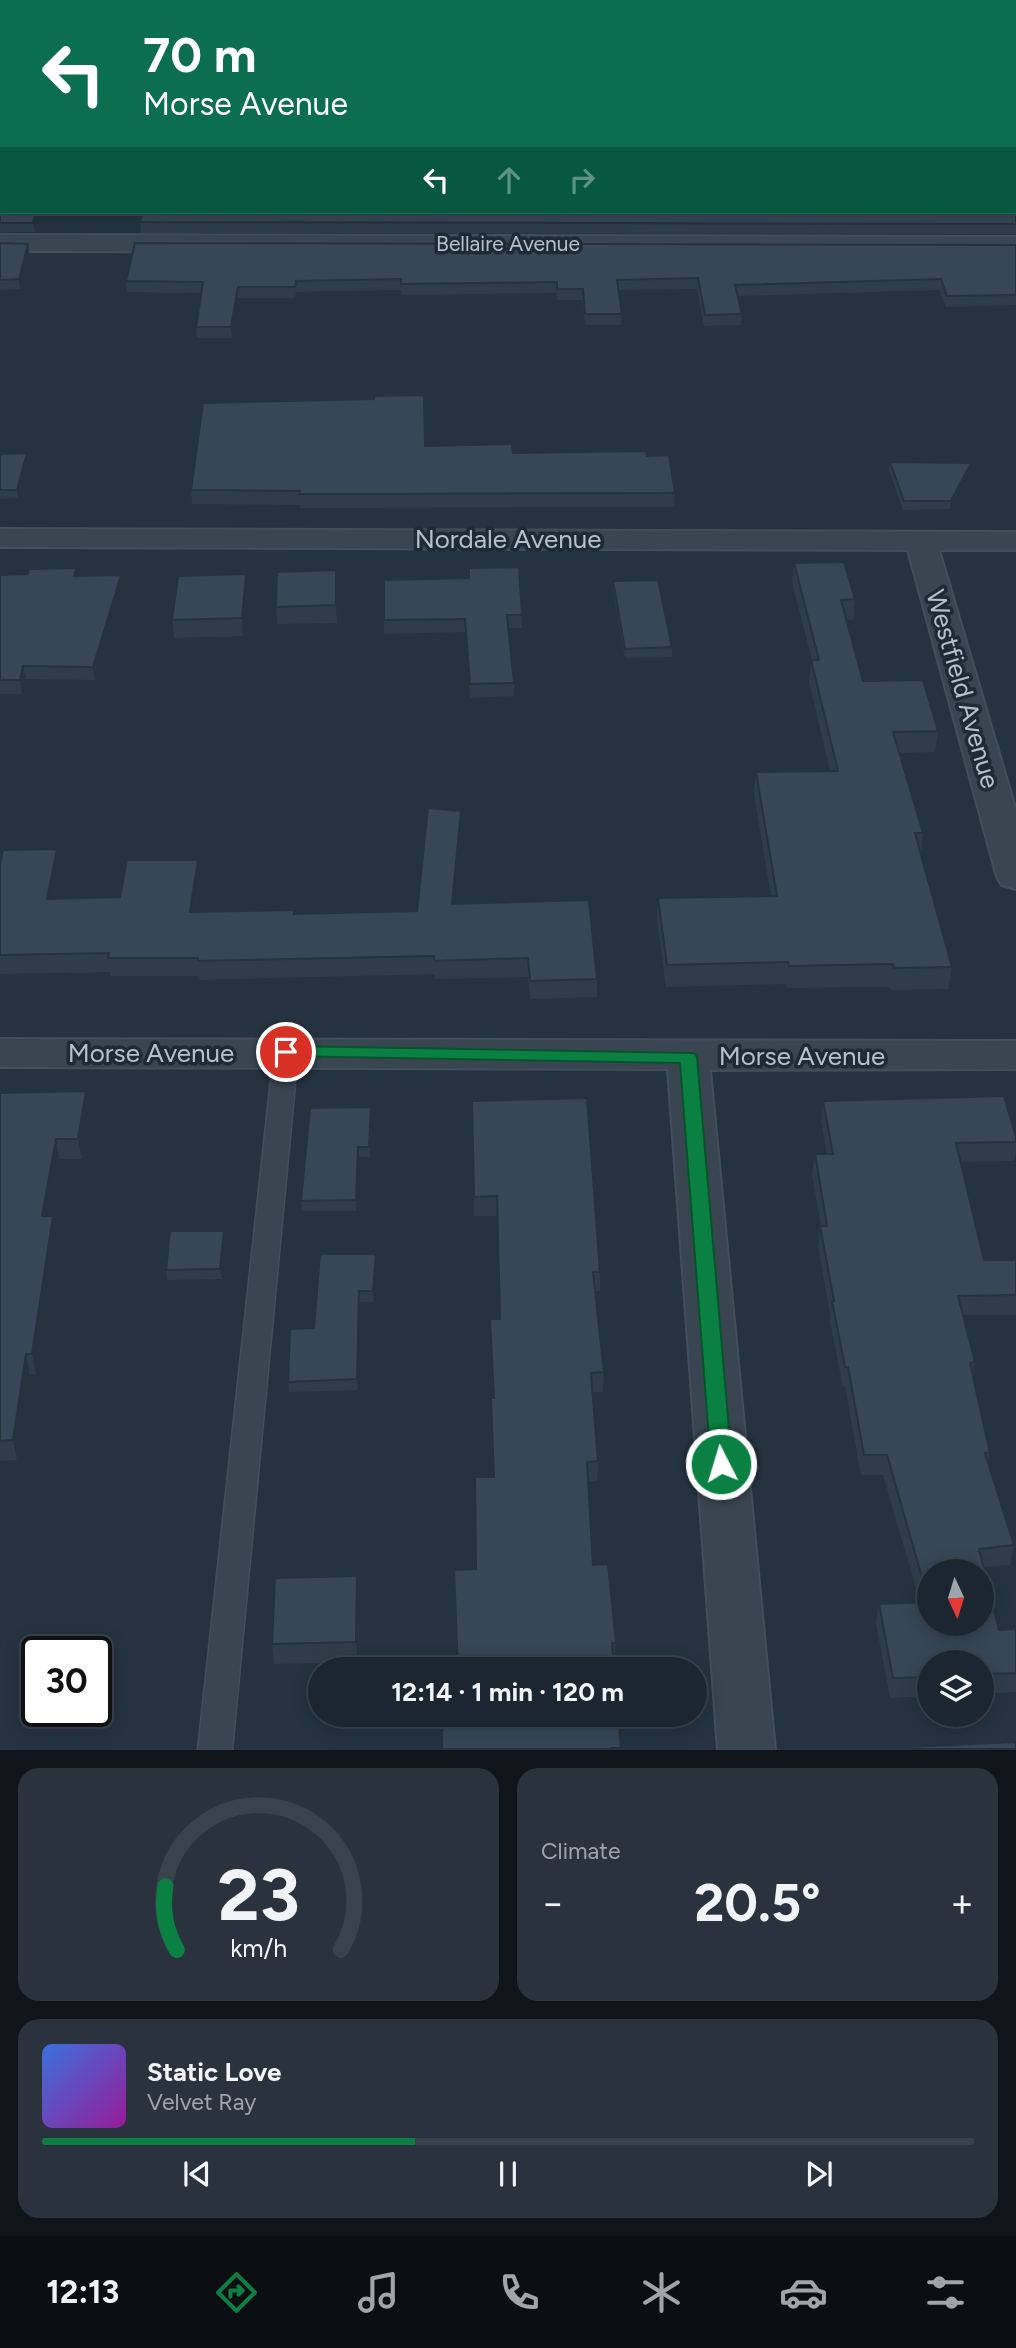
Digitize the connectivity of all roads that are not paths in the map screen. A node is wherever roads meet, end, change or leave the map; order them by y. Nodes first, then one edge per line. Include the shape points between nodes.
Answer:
1 (0, 243) edge
2 (1016, 245) edge
3 (0, 538) edge
4 (921, 541) junction
5 (1016, 541) edge
6 (1016, 877) edge
7 (286, 1052) junction
8 (0, 1053) edge
9 (1016, 1055) edge
10 (688, 1057) junction
11 (215, 1749) edge
12 (747, 1749) edge

1 - 2 street, Bellaire Avenue
3 - 4 street, Nordale Avenue
4 - 5 street, Nordale Avenue
4 - 6 street, Westfield Avenue
7 - 8 street, Morse Avenue
7 - 10 street, Morse Avenue
7 - 11 lane
9 - 10 street, Morse Avenue
10 - 12 street

